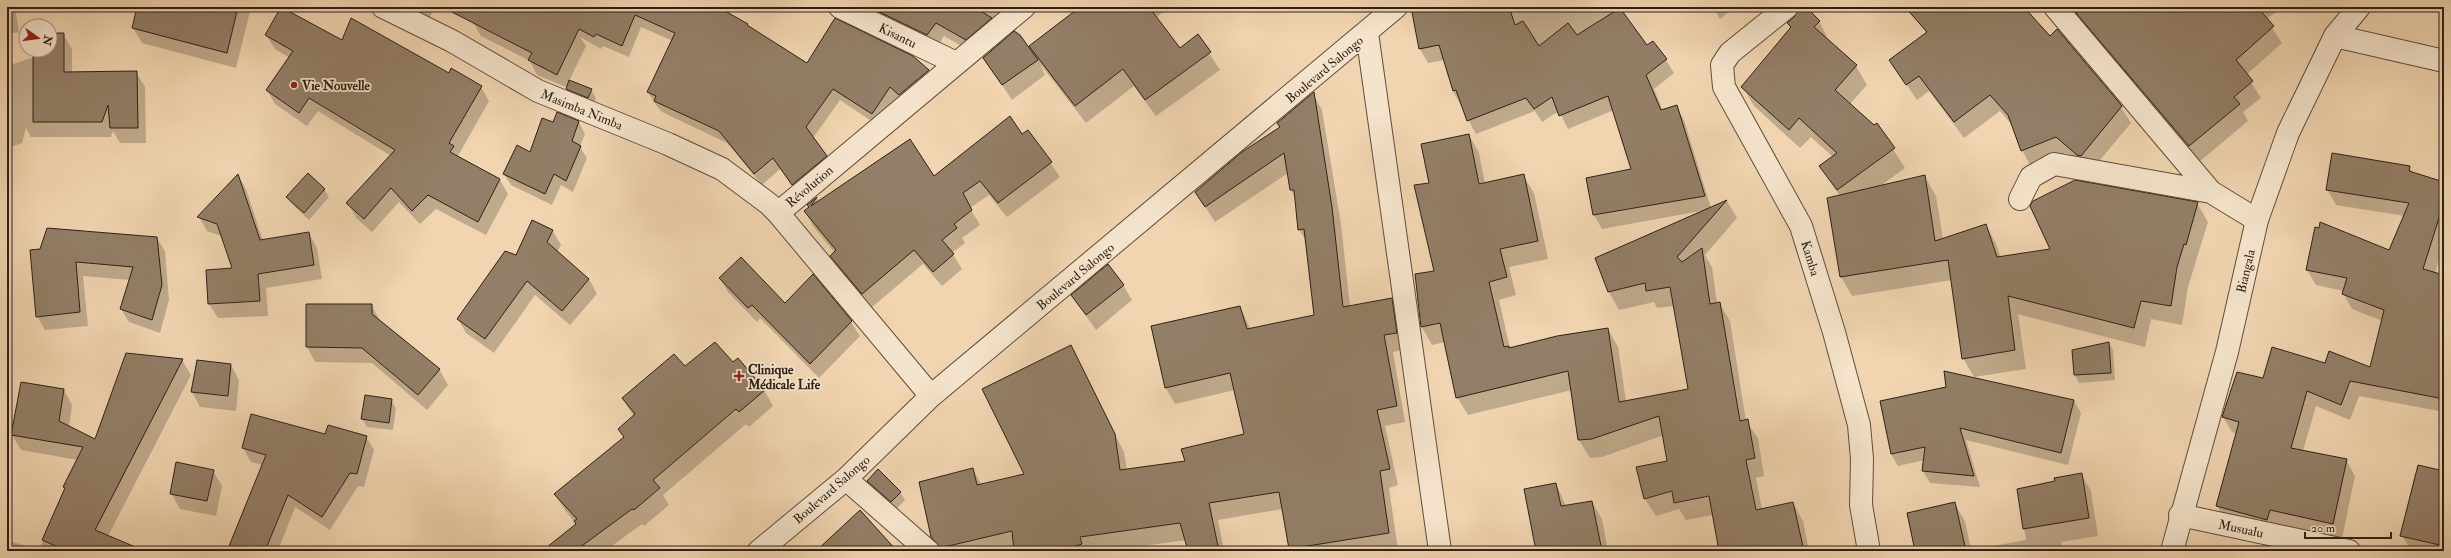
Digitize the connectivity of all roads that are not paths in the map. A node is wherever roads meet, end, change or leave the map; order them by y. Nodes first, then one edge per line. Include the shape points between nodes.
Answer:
1 (383, 7) edge
2 (840, 7) edge
3 (1024, 7) edge
4 (1396, 7) edge
5 (1787, 7) edge
6 (2055, 7) edge
7 (2359, 7) edge
8 (1367, 33) junction
9 (2334, 36) junction
10 (2444, 61) edge
11 (956, 63) junction
12 (2211, 192) junction
13 (2020, 198) dead end
14 (778, 213) junction
15 (2257, 220) junction
16 (931, 396) junction
17 (846, 479) junction
18 (2180, 515) junction
19 (759, 551) edge
20 (928, 551) edge
21 (1440, 551) edge
22 (1869, 551) edge
23 (2172, 551) edge
24 (2349, 551) edge

1 - 14 street, Masimba Nimba via 452,41 538,91 668,144 722,170
2 - 11 street, Kisantu
3 - 11 street, Révolution
4 - 8 street, Boulevard Salongo
5 - 22 street, Kamba via 1730,53 1722,65 1724,87 1801,226 1859,426 1862,459 1861,505
6 - 12 street
7 - 9 street, Biangala
8 - 16 street, Boulevard Salongo
8 - 21 street
9 - 10 street
9 - 15 street, Biangala via 2288,133
11 - 14 street, Révolution
12 - 13 street via 2054,164 2031,177
12 - 15 street
14 - 16 street, Révolution
15 - 18 street, Biangala via 2227,352
16 - 17 street, Boulevard Salongo
17 - 19 street, Boulevard Salongo
17 - 20 street
18 - 23 street, Biangala
18 - 24 street, Musualu

